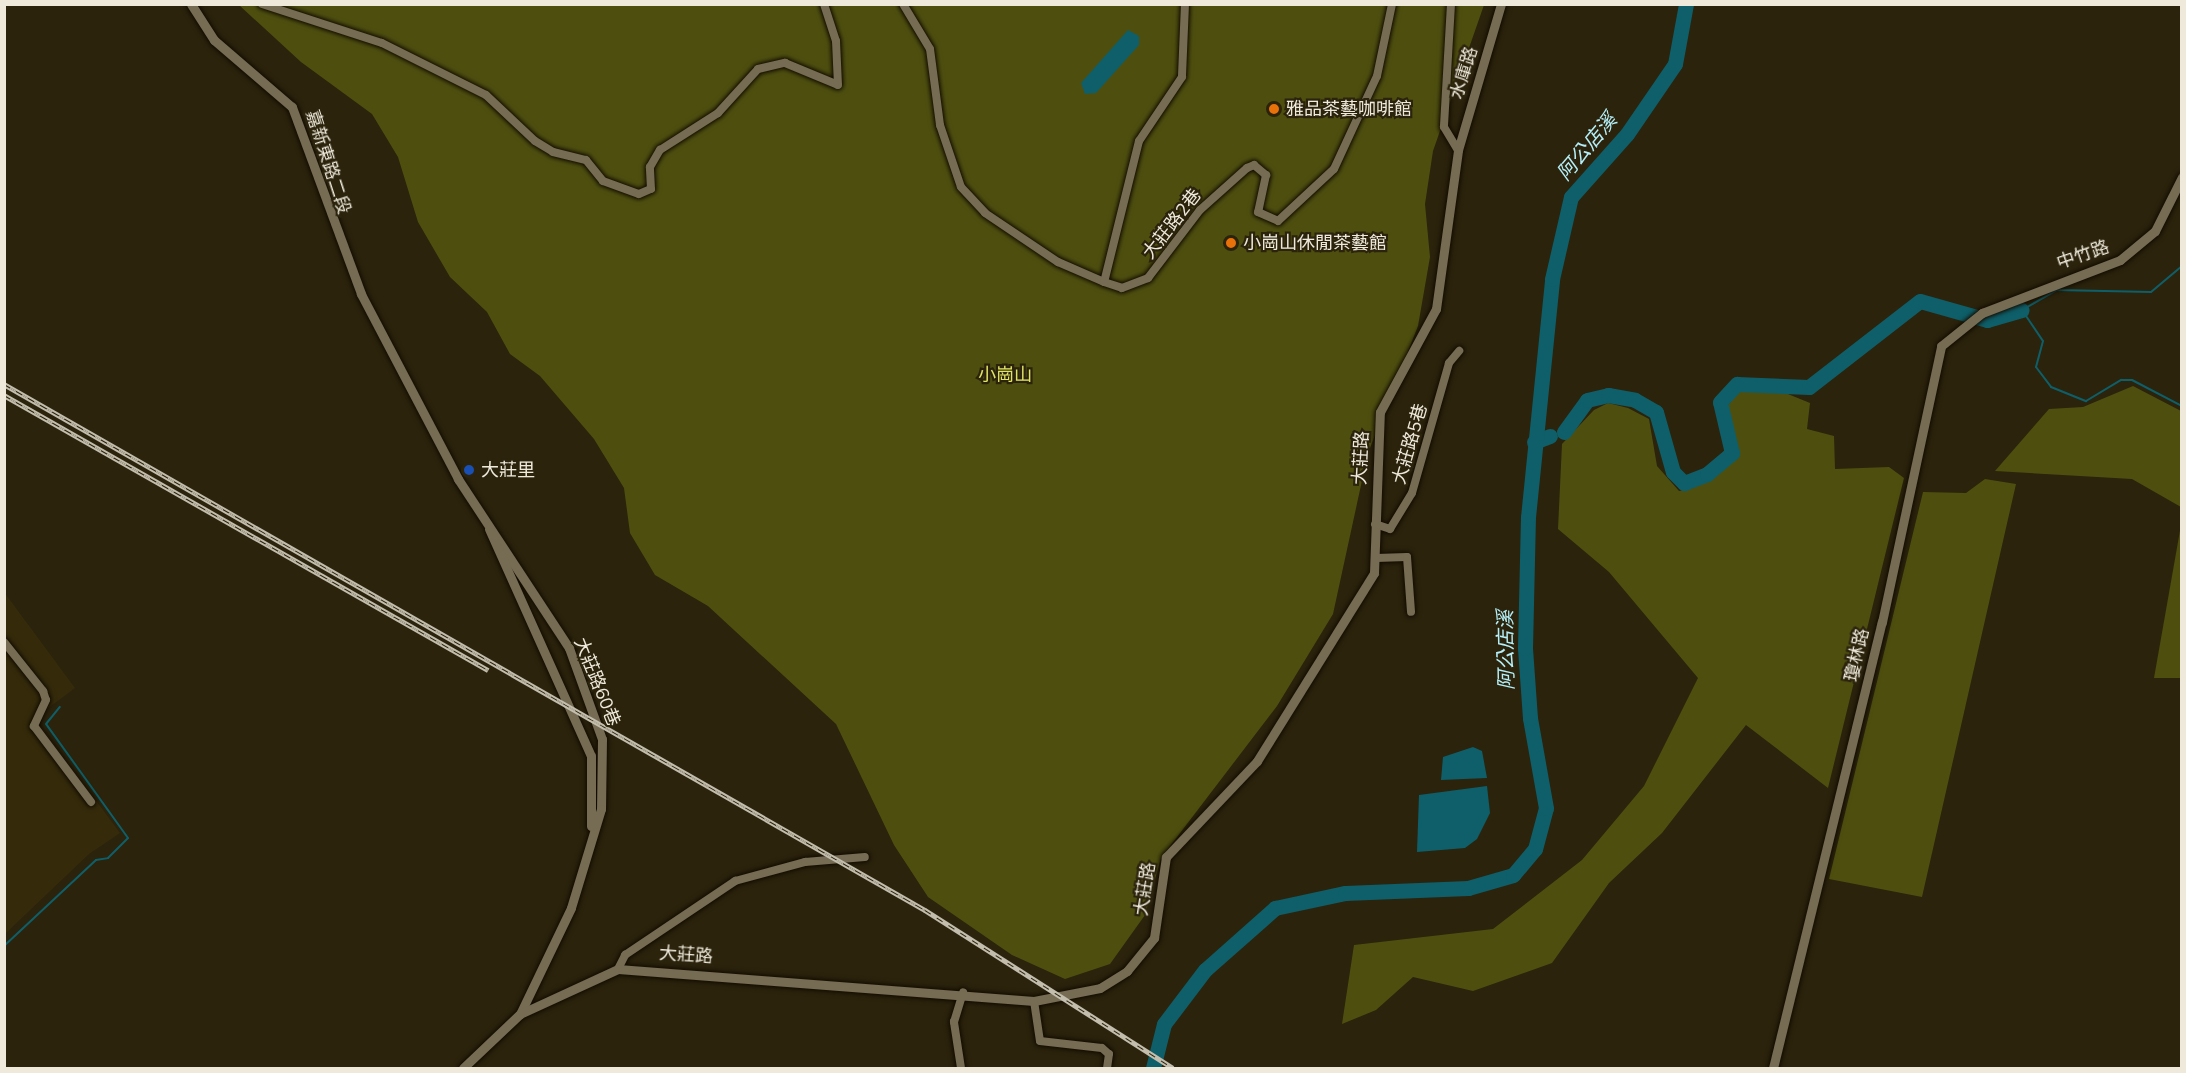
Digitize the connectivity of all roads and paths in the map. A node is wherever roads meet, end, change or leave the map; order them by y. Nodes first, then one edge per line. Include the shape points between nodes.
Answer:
1 (191, 4) edge
2 (262, 4) edge
3 (824, 4) edge
4 (903, 4) edge
5 (1185, 4) edge
6 (1392, 4) edge
7 (1451, 4) edge
8 (1501, 4) edge
9 (1458, 150) junction
10 (2181, 177) edge
11 (1104, 282) junction
12 (361, 294) joint
13 (2027, 294) joint
14 (1459, 351) dead end
15 (1375, 524) junction
16 (488, 525) junction
17 (1376, 558) junction
18 (1411, 612) dead end
19 (4, 642) edge
20 (91, 802) dead end
21 (591, 834) junction
22 (865, 857) dead end
23 (618, 969) junction
24 (963, 992) junction
25 (1034, 1001) junction
26 (520, 1014) junction
27 (463, 1068) edge
28 (961, 1068) edge
29 (1107, 1068) edge
30 (1773, 1068) edge

1 - 12 street, 嘉新東路二段 via 214,40 292,107
2 - 3 street via 382,43 486,95 535,141 553,152 586,160 603,181 639,194 651,189 650,167 660,150 718,113 758,69 785,63 838,85 836,41
4 - 11 street, 大莊路2巷 via 930,48 940,124 961,187 985,213 1058,262
5 - 11 street, 大莊路2巷 via 1182,77 1139,141
6 - 11 street, 大莊路2巷 via 1384,52 1354,131 1334,170 1303,201 1278,221 1266,219 1257,203 1266,175 1254,165 1208,202 1148,278 1122,288
7 - 9 street via 1444,127
8 - 9 street, 水庫路
9 - 15 street, 大莊路 via 1436,309 1380,412
10 - 13 street, 中竹路 via 2168,212 2129,254
12 - 16 street, 大莊路60巷
13 - 30 street, 瓊林路 via 1982,313 1941,346 1882,622
14 - 15 street, 大莊路5巷 via 1449,363 1412,493 1390,529
15 - 17 street, 大莊路
16 - 21 street, 大莊路60巷 via 591,756
16 - 21 street, 大莊路60巷 via 509,550 569,648 602,739 601,809
17 - 18 street via 1407,557
17 - 25 street, 大莊路 via 1374,573 1257,760 1166,857 1154,938 1127,971 1100,988
19 - 20 street via 44,691 46,700 34,726
21 - 26 street, 大莊路60巷 via 571,908
22 - 23 street via 805,862 735,881 625,955
23 - 24 street, 大莊路
23 - 26 street, 大莊路
24 - 25 street, 大莊路
24 - 28 street via 954,1022
25 - 29 street via 1040,1041 1102,1048 1109,1053
26 - 27 street, 大莊路

